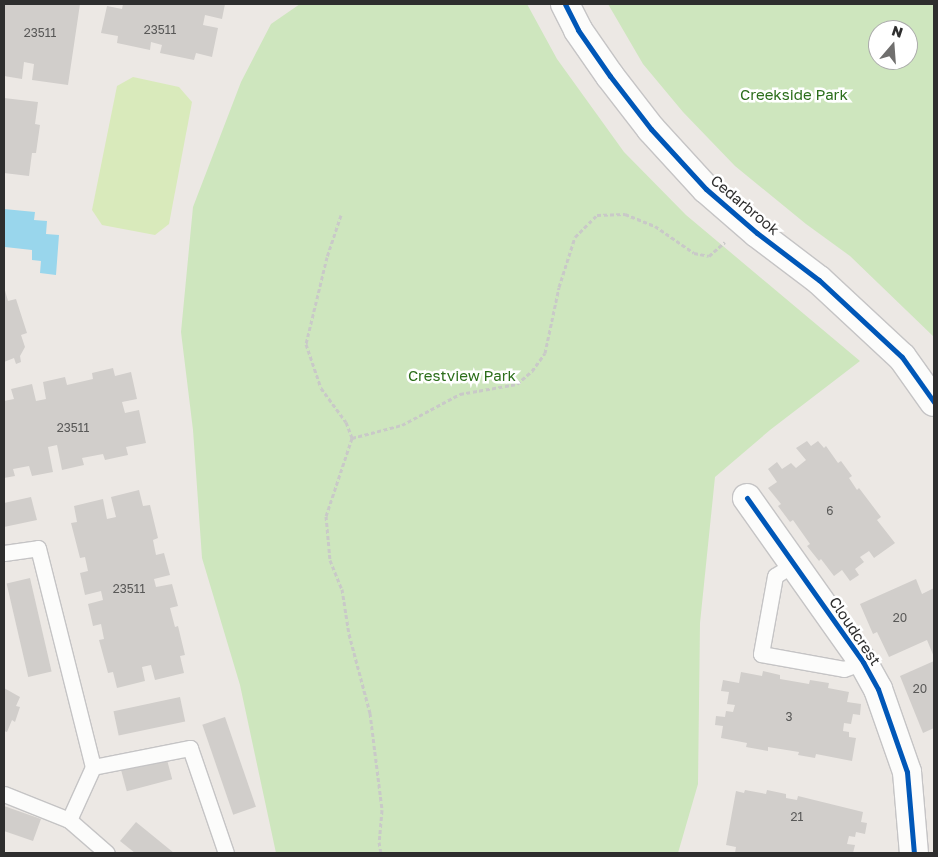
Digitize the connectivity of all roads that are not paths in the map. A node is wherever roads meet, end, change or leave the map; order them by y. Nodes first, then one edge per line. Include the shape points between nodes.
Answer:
1 (565, 4) edge
2 (934, 402) edge
3 (747, 498) dead end
4 (4, 553) edge
5 (794, 564) junction
6 (863, 662) junction
7 (93, 767) junction
8 (4, 794) edge
9 (69, 820) junction
10 (107, 853) edge
11 (226, 853) edge
12 (914, 853) edge

1 - 2 street, Cedarbrook via 578,30 610,76 651,129 706,189 819,280 902,357
3 - 5 street, Cloudcrest
4 - 7 lane via 38,548
5 - 6 street, Cloudcrest
5 - 6 lane via 775,576 761,654 844,669
6 - 12 street, Cloudcrest via 878,689 907,772
7 - 9 lane
7 - 11 lane via 190,748
8 - 9 lane
9 - 10 lane

